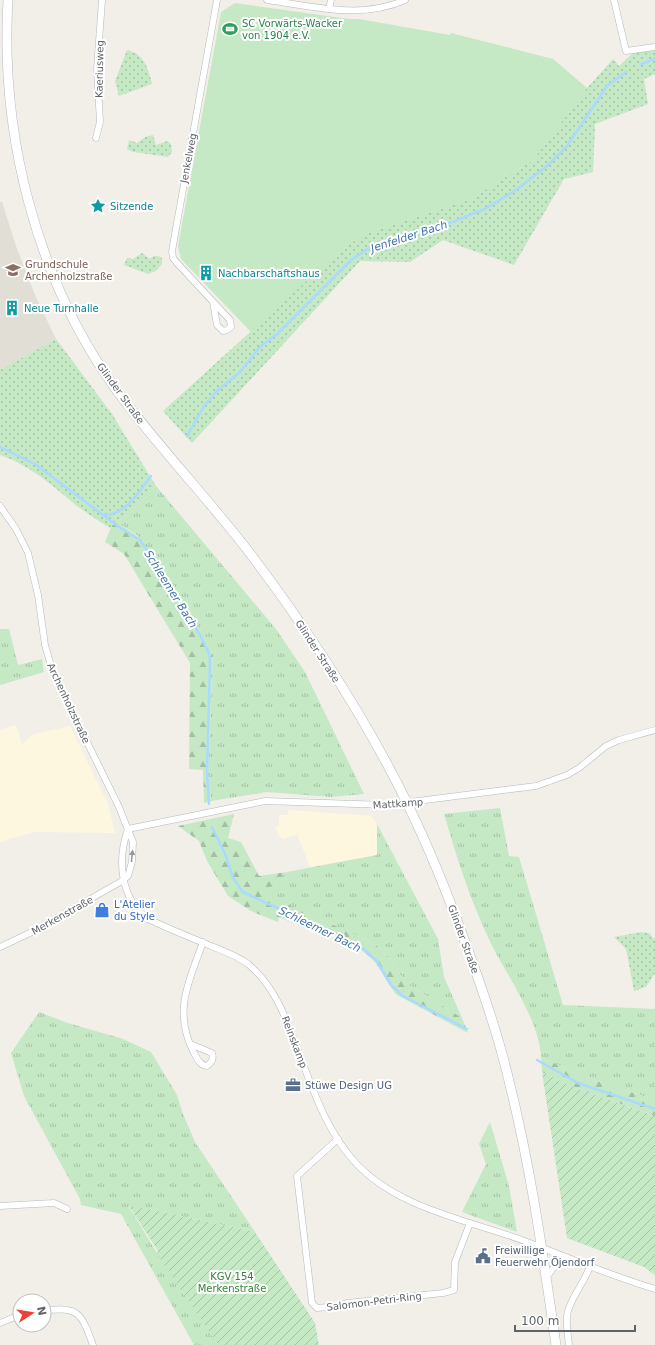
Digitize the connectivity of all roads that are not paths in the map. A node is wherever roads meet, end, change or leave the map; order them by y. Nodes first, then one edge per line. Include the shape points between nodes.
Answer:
1 (8, 0) edge
2 (102, 0) edge
3 (217, 0) edge
4 (266, 0) edge
5 (331, 0) edge
6 (405, 0) edge
7 (614, 0) edge
8 (329, 9) junction
9 (655, 47) edge
10 (96, 138) dead end
11 (213, 302) dead end
12 (0, 506) edge
13 (655, 730) edge
14 (407, 803) junction
15 (128, 829) junction
16 (122, 881) junction
17 (203, 942) junction
18 (0, 947) edge
19 (190, 1044) dead end
20 (338, 1139) junction
21 (0, 1206) edge
22 (67, 1209) dead end
23 (470, 1223) junction
24 (542, 1248) junction
25 (566, 1258) junction
26 (590, 1266) junction
27 (546, 1278) junction
28 (655, 1289) edge
29 (52, 1310) edge
30 (12, 1319) edge
31 (0, 1324) edge
32 (93, 1345) edge
33 (556, 1345) edge
34 (569, 1345) edge

1 - 14 main road, Glinder Straße via 9,69 19,159 39,234 64,298 115,388 251,555 314,643 367,728
2 - 10 street, Kaeriusweg via 97,69 100,122
3 - 11 street, Jenkelweg via 172,251 177,263
4 - 8 street
5 - 8 street
6 - 8 street via 378,9 346,12
7 - 9 street via 626,51
12 - 15 street, Archenholzstraße via 16,528 28,554 38,595 45,645 55,677
13 - 14 street, Mattkamp via 619,740 579,768 541,785
14 - 15 street, Mattkamp via 375,805 265,801
14 - 24 main road, Glinder Straße via 451,904 494,1026 519,1123
15 - 16 street via 124,839
16 -> 15 street, Archenholzstraße via 128,876 133,855 133,842
16 - 17 street, Reinskamp via 139,913 148,920
16 - 18 street, Merkenstraße via 32,932
17 - 19 street via 186,988 183,1005 183,1018
17 - 20 street, Reinskamp via 247,963 276,996 325,1118
20 - 23 street, Reinskamp via 373,1179 398,1194
20 - 23 street, Salomon-Petri-Ring via 297,1176 312,1303 317,1308 454,1290 455,1262
21 - 22 street via 54,1203
23 - 24 street, Reinskamp
24 - 25 street, Reinskamp
24 - 27 main road, Glinder Straße
25 - 26 street, Reinskamp
25 - 27 street via 557,1262
26 - 28 street, Reinskamp
26 - 34 street via 568,1312
27 - 33 main road, Glinder Straße
29 - 32 street via 60,1308 77,1313 84,1322
30 - 31 street

